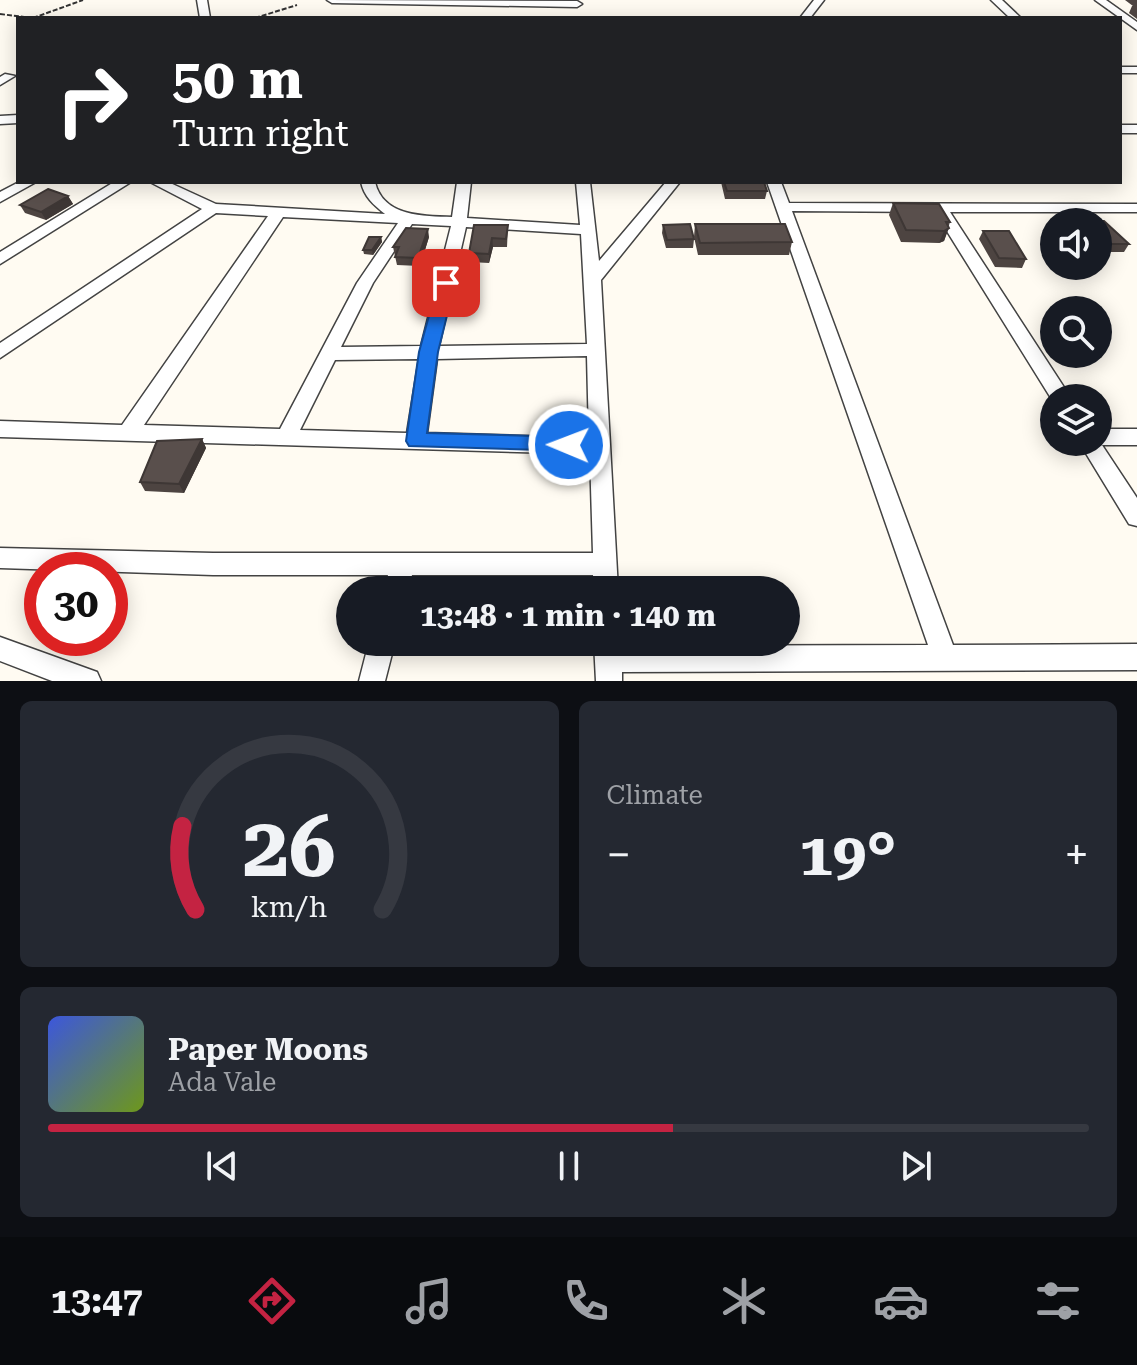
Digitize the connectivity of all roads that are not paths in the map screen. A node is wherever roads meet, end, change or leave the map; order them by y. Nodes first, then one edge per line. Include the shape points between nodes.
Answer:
1 (332, 0) edge
2 (819, 0) edge
3 (996, 0) edge
4 (1100, 0) edge
5 (504, 2) edge
6 (577, 2) edge
7 (807, 16) edge
8 (1014, 16) edge
9 (1122, 16) edge
10 (25, 184) edge
11 (121, 184) edge
12 (161, 184) edge
13 (368, 184) edge
14 (464, 184) edge
15 (583, 184) edge
16 (671, 184) edge
17 (775, 184) edge
18 (0, 198) edge
19 (939, 206) junction
20 (783, 207) junction
21 (213, 208) junction
22 (1137, 208) edge
23 (277, 214) junction
24 (407, 221) junction
25 (459, 223) junction
26 (589, 230) junction
27 (0, 259) edge
28 (593, 279) junction
29 (596, 350) junction
30 (0, 352) edge
31 (429, 352) junction
32 (328, 354) junction
33 (1052, 384) edge
34 (0, 429) edge
35 (127, 434) junction
36 (287, 436) junction
37 (1112, 437) edge
38 (1137, 437) edge
39 (416, 441) junction
40 (599, 446) junction
41 (1098, 456) edge
42 (1137, 517) edge
43 (0, 558) edge
44 (403, 562) junction
45 (605, 564) junction
46 (400, 576) edge
47 (605, 576) edge
48 (0, 649) edge
49 (378, 656) edge
50 (1137, 657) edge
51 (945, 658) junction
52 (608, 661) edge
53 (88, 681) edge
54 (372, 681) edge

1 - 5 street
2 - 7 street
3 - 8 street
4 - 9 street
5 - 6 street
10 - 18 street
11 - 27 street
12 - 21 street
13 - 24 street via 377,200
14 - 25 street
15 - 26 street
16 - 28 street
17 - 20 street
19 - 20 street
19 - 22 street
19 - 33 street
20 - 51 street
21 - 23 street
21 - 30 street
23 - 24 street
23 - 35 street
24 - 25 street
24 - 32 street via 365,283
25 - 26 street
25 - 31 street
26 - 28 street
28 - 29 street
29 - 31 street
29 - 40 street
31 - 32 street
31 - 39 street
32 - 36 street
34 - 35 street
35 - 36 street
36 - 39 street
37 - 38 street
39 - 40 street
40 - 45 street
41 - 42 street
43 - 44 street
44 - 45 street
44 - 46 street
45 - 47 street
48 - 53 street
49 - 54 street
50 - 51 street
51 - 52 street

